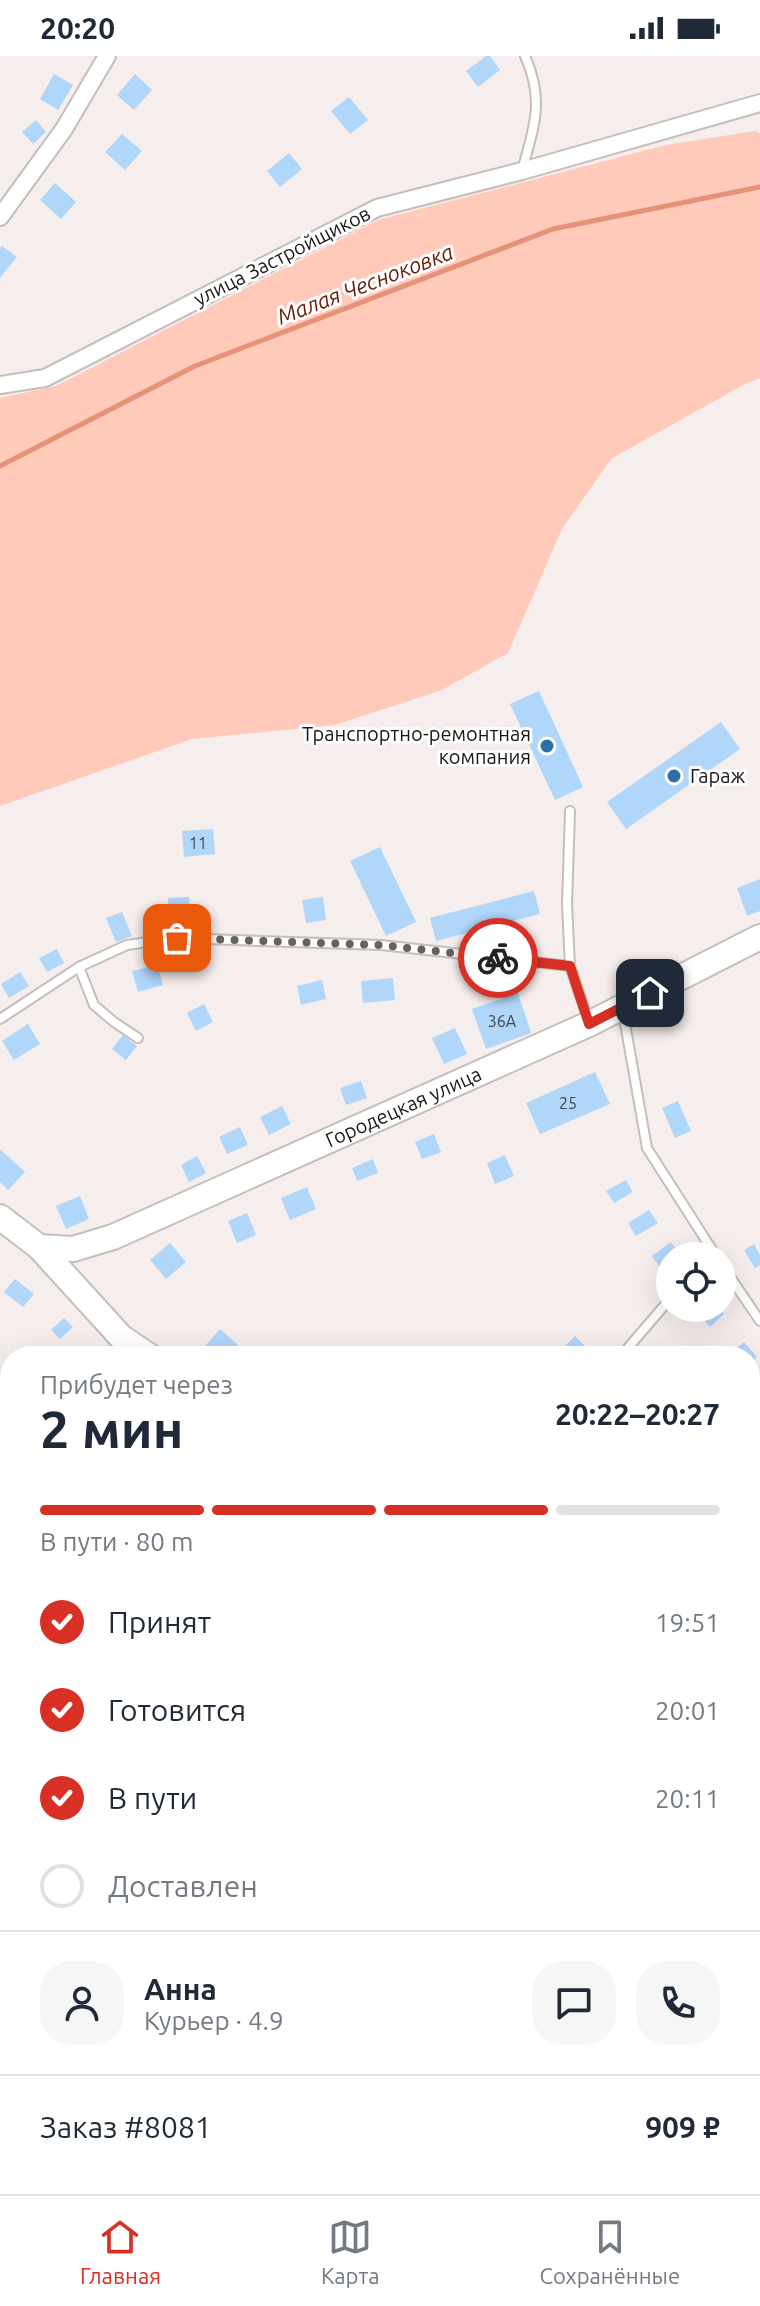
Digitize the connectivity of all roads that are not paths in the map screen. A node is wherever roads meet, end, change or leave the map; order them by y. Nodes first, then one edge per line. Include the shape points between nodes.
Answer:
1 (107, 56) edge
2 (525, 56) edge
3 (760, 103) edge
4 (522, 171) junction
5 (0, 217) edge
6 (0, 385) edge
7 (570, 811) dead end
8 (760, 937) edge
9 (570, 966) junction
10 (79, 967) junction
11 (623, 1008) junction
12 (0, 1019) edge
13 (589, 1024) junction
14 (138, 1038) dead end
15 (0, 1217) edge
16 (704, 1242) edge
17 (39, 1247) junction
18 (736, 1286) edge
19 (656, 1315) edge
20 (760, 1321) edge
21 (134, 1346) edge
22 (630, 1346) edge

1 - 5 street via 64,129
2 - 4 lane via 535,79 537,114
3 - 4 street, улица Застройщиков
4 - 6 street, улица Застройщиков via 377,208 45,378
7 - 9 lane
8 - 11 street, Городецкая улица
9 - 10 lane via 381,945 177,938 127,945
9 - 13 lane
10 - 12 lane
10 - 14 lane via 94,1005
11 - 13 street, Городецкая улица
11 - 16 lane via 647,1148
13 - 17 street, Городецкая улица via 113,1237 73,1249
15 - 17 street
17 - 21 street
18 - 20 lane
19 - 22 lane

